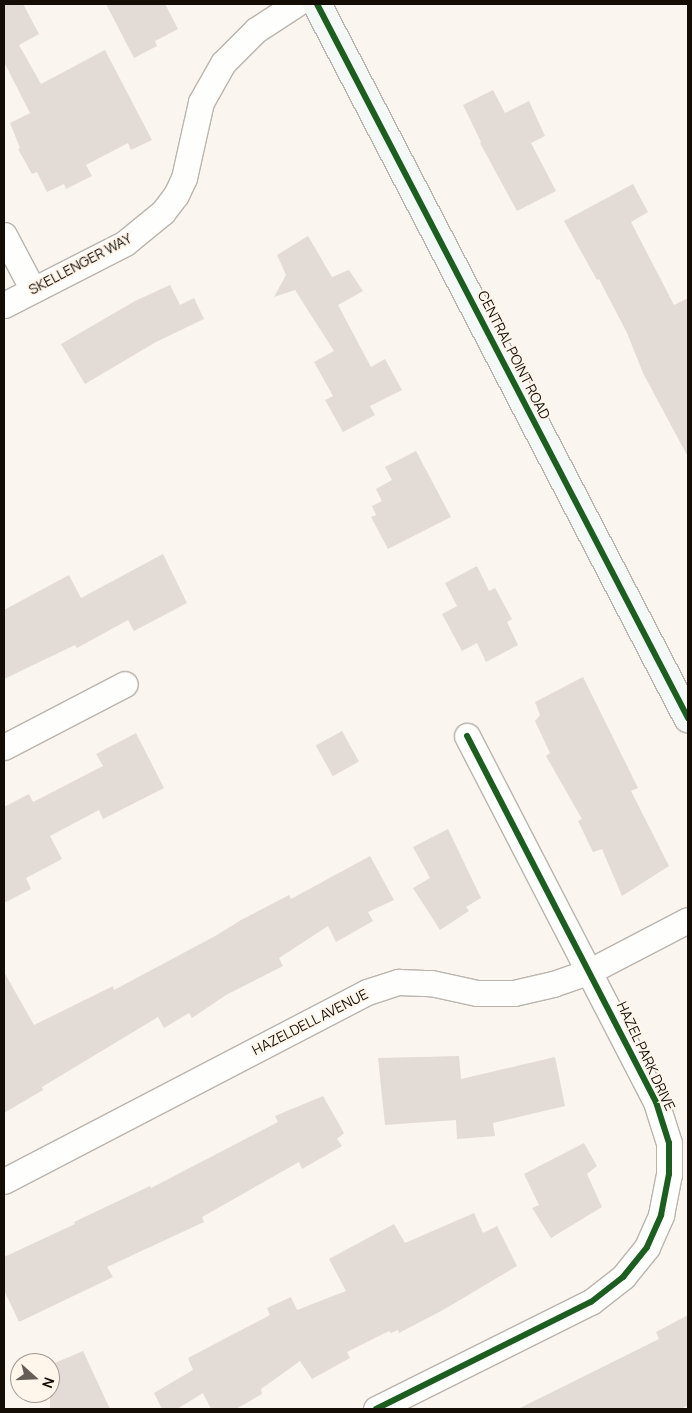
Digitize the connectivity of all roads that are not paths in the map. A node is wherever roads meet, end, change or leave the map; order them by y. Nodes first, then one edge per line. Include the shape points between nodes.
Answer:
1 (296, 4) edge
2 (317, 4) edge
3 (4, 235) edge
4 (33, 290) junction
5 (4, 305) edge
6 (125, 684) dead end
7 (688, 718) edge
8 (467, 736) dead end
9 (4, 747) edge
10 (688, 920) edge
11 (590, 971) junction
12 (4, 1181) edge
13 (376, 1409) edge

1 - 4 street, SKELLENGER WAY via 256,30 219,69 201,102 184,178 163,212 125,243
2 - 7 street, CENTRAL POINT ROAD
3 - 4 street
4 - 5 street, SKELLENGER WAY
6 - 9 street
8 - 11 street, HAZEL PARK DRIVE
10 - 11 street, HAZELDELL AVENUE
11 - 12 street, HAZELDELL AVENUE via 514,993 477,993 431,982 398,982 366,992
11 - 13 street, HAZEL PARK DRIVE via 656,1102 669,1143 669,1174 661,1215 647,1247 624,1277 591,1302

